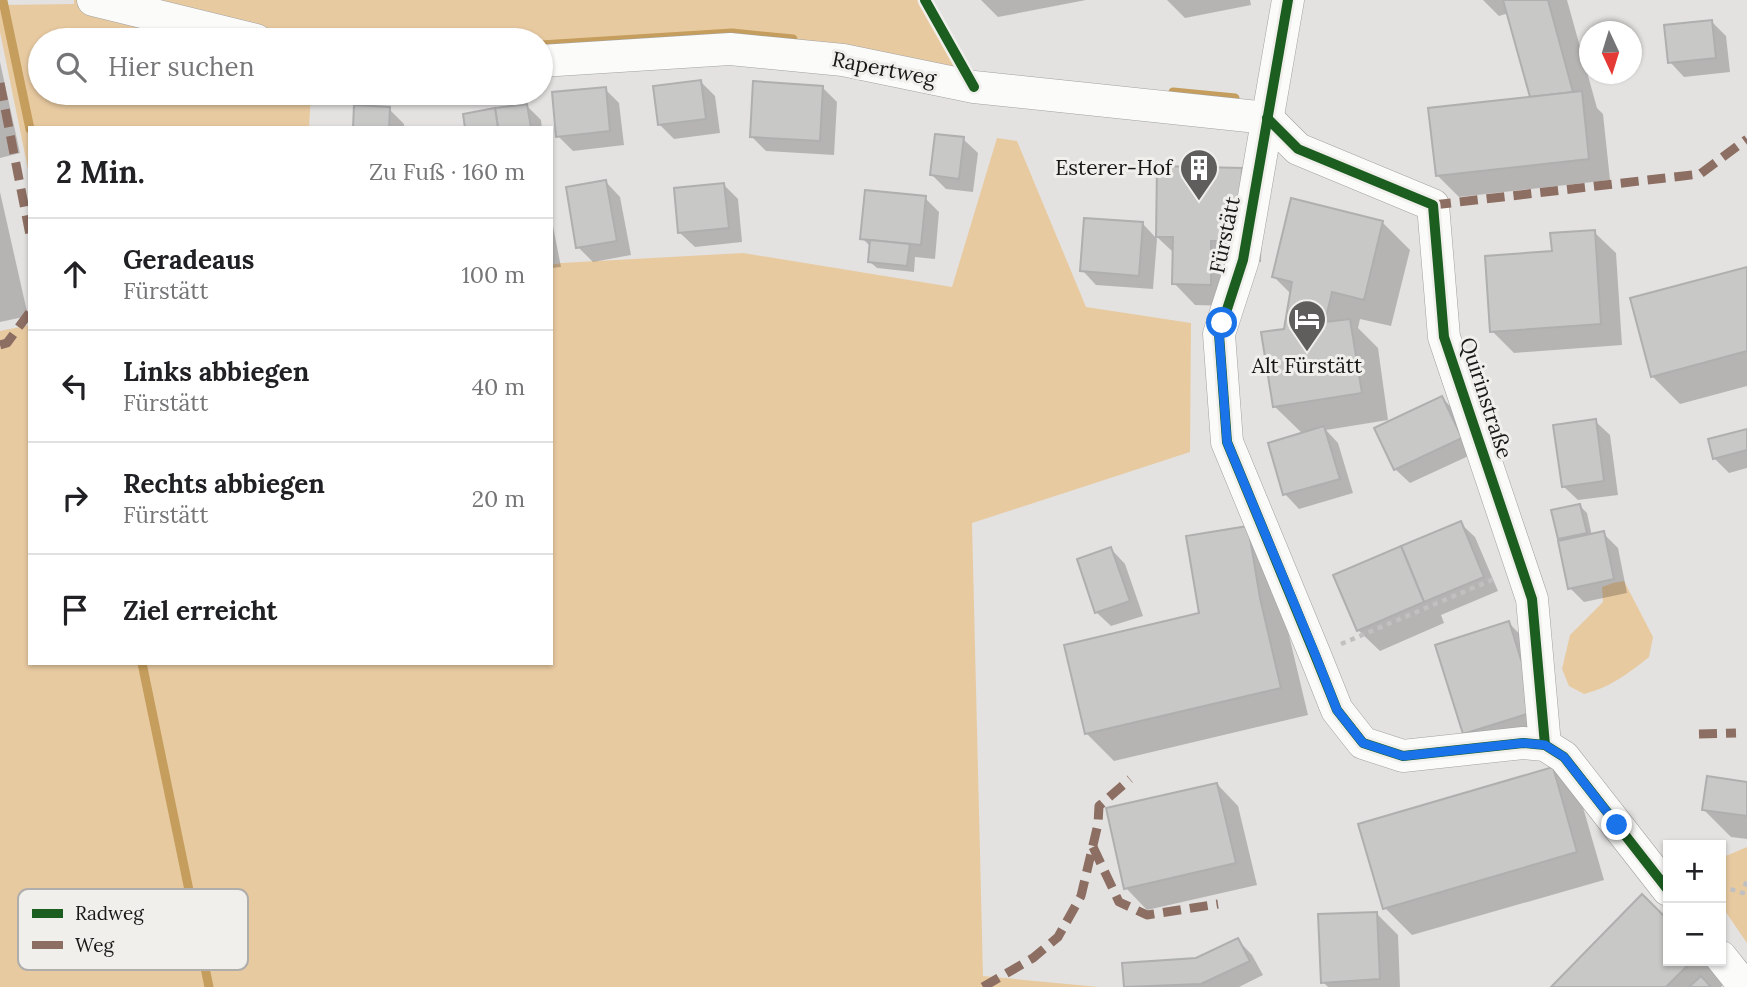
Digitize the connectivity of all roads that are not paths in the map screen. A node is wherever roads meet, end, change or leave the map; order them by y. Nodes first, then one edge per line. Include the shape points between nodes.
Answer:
1 (93, 0) edge
2 (1287, 0) edge
3 (207, 28) edge
4 (553, 60) edge
5 (1267, 118) junction
6 (1545, 745) junction
7 (1663, 884) edge
8 (1726, 963) edge
9 (1745, 987) edge

1 - 3 street
2 - 5 street, Fürstätt
4 - 5 street, Rapertweg via 730,50 843,60 974,87
5 - 6 street, Quirinstraße via 1298,149 1433,205 1444,337 1532,599
5 - 6 street, Fürstätt via 1243,261 1219,334 1227,442 1337,710 1363,743 1403,756 1523,743
6 - 7 street via 1564,757
8 - 9 street

